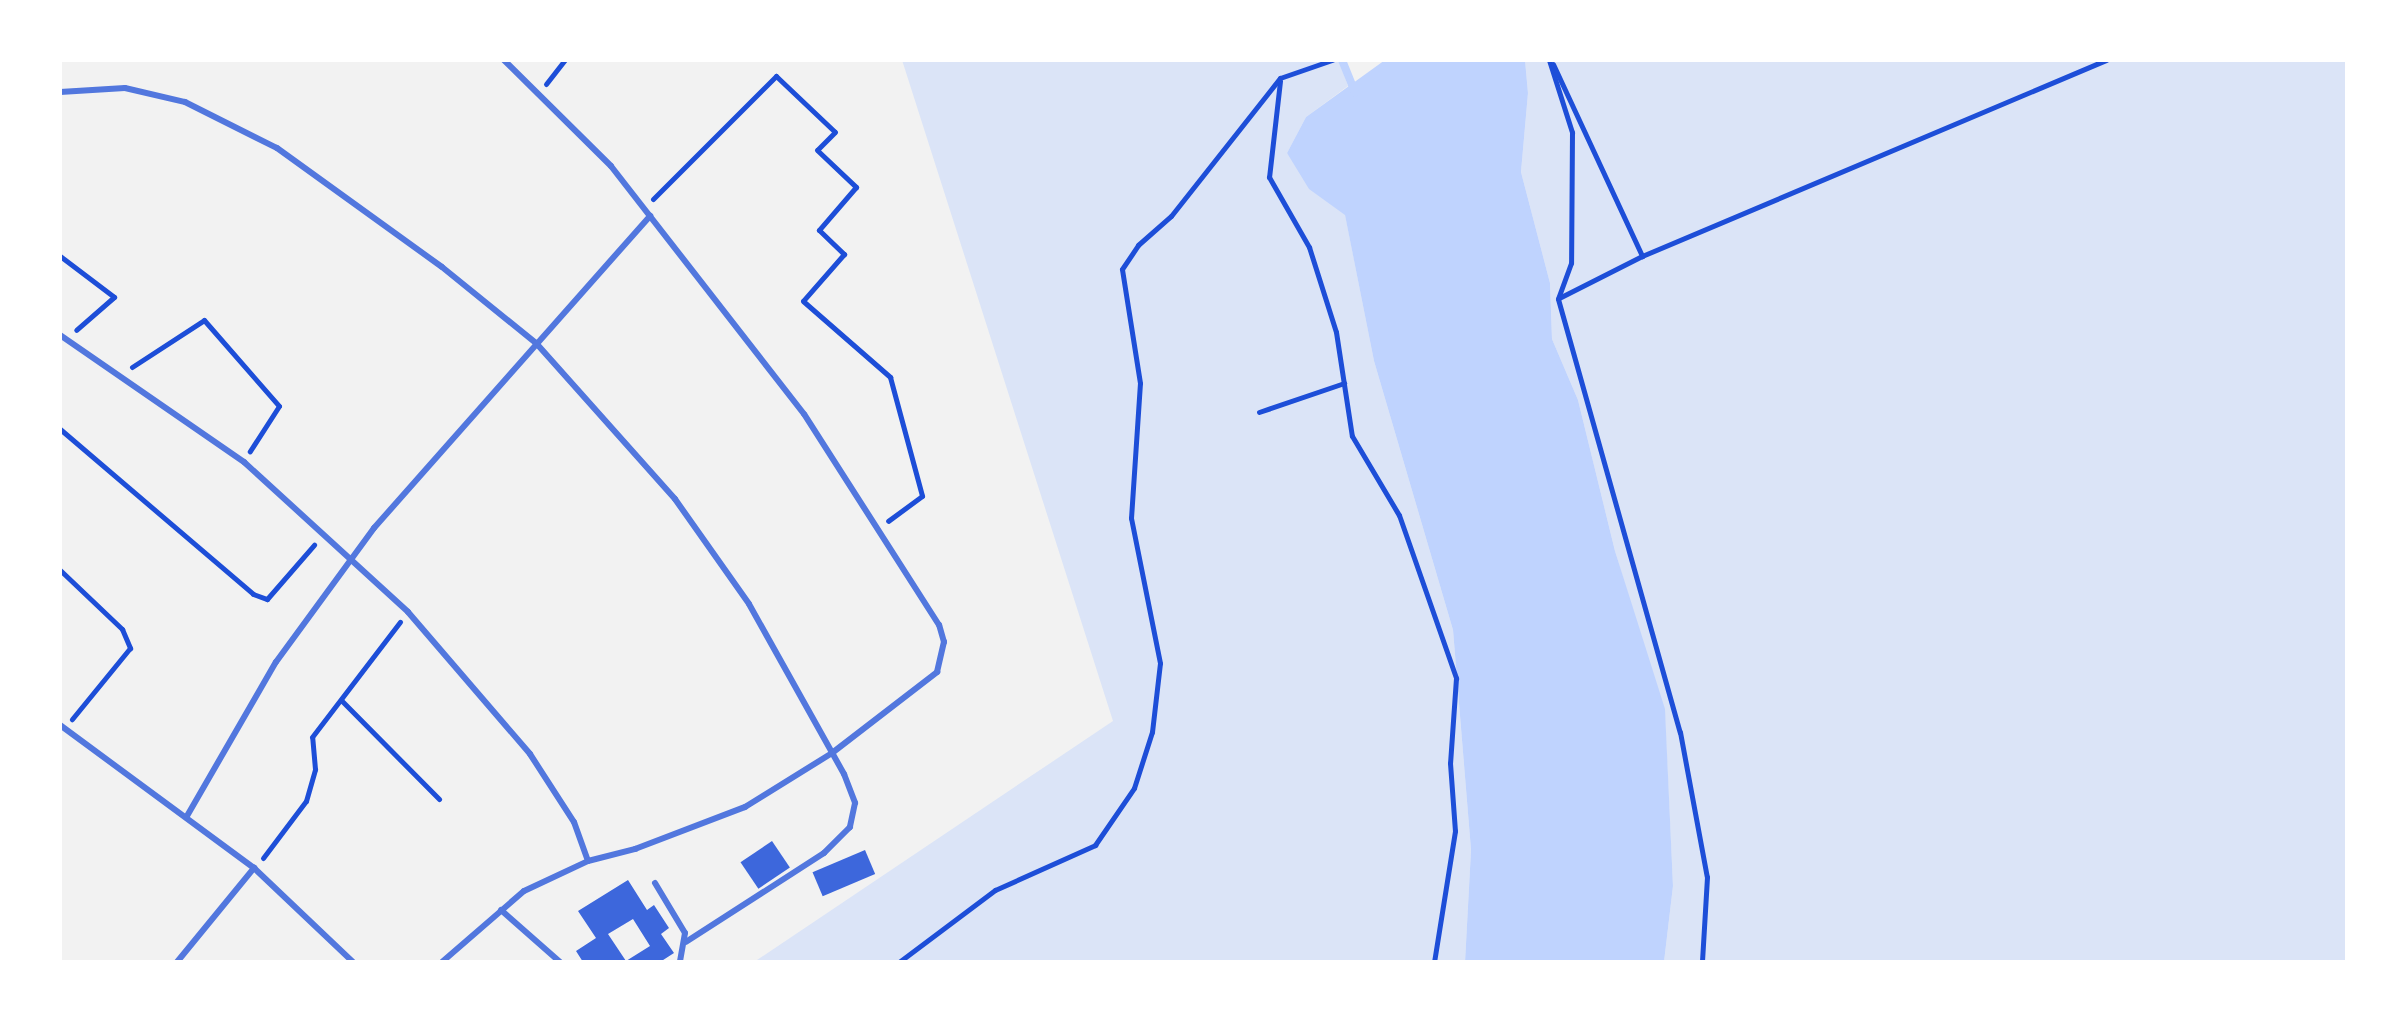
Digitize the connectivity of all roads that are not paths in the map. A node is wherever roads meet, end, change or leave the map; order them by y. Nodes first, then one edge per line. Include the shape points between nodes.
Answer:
1 (504, 60) edge
2 (60, 92) edge
3 (650, 216) junction
4 (63, 336) edge
5 (536, 343) junction
6 (352, 557) junction
7 (62, 727) edge
8 (832, 753) junction
9 (187, 816) junction
10 (588, 861) junction
11 (254, 868) junction
12 (655, 883) dead end
13 (501, 910) junction
14 (686, 942) junction
15 (177, 962) edge
16 (353, 962) edge
17 (442, 962) edge
18 (560, 962) edge
19 (680, 962) edge

1 - 3 lane via 540,91
2 - 5 lane via 125,88 185,102 241,128 353,201
3 - 5 lane
3 - 8 lane via 804,414 939,625 943,655 937,672 922,689
4 - 6 lane via 244,462
5 - 6 lane
5 - 8 lane via 675,499 749,604
6 - 9 lane via 276,662
6 - 10 lane via 408,612 530,754 574,822
7 - 9 lane
8 - 10 lane via 745,807
8 - 14 lane via 852,790 850,827 824,853
9 - 11 lane
10 - 13 lane via 524,891
11 - 15 lane
11 - 16 lane
12 - 14 lane
13 - 17 lane
13 - 18 lane
14 - 19 lane

